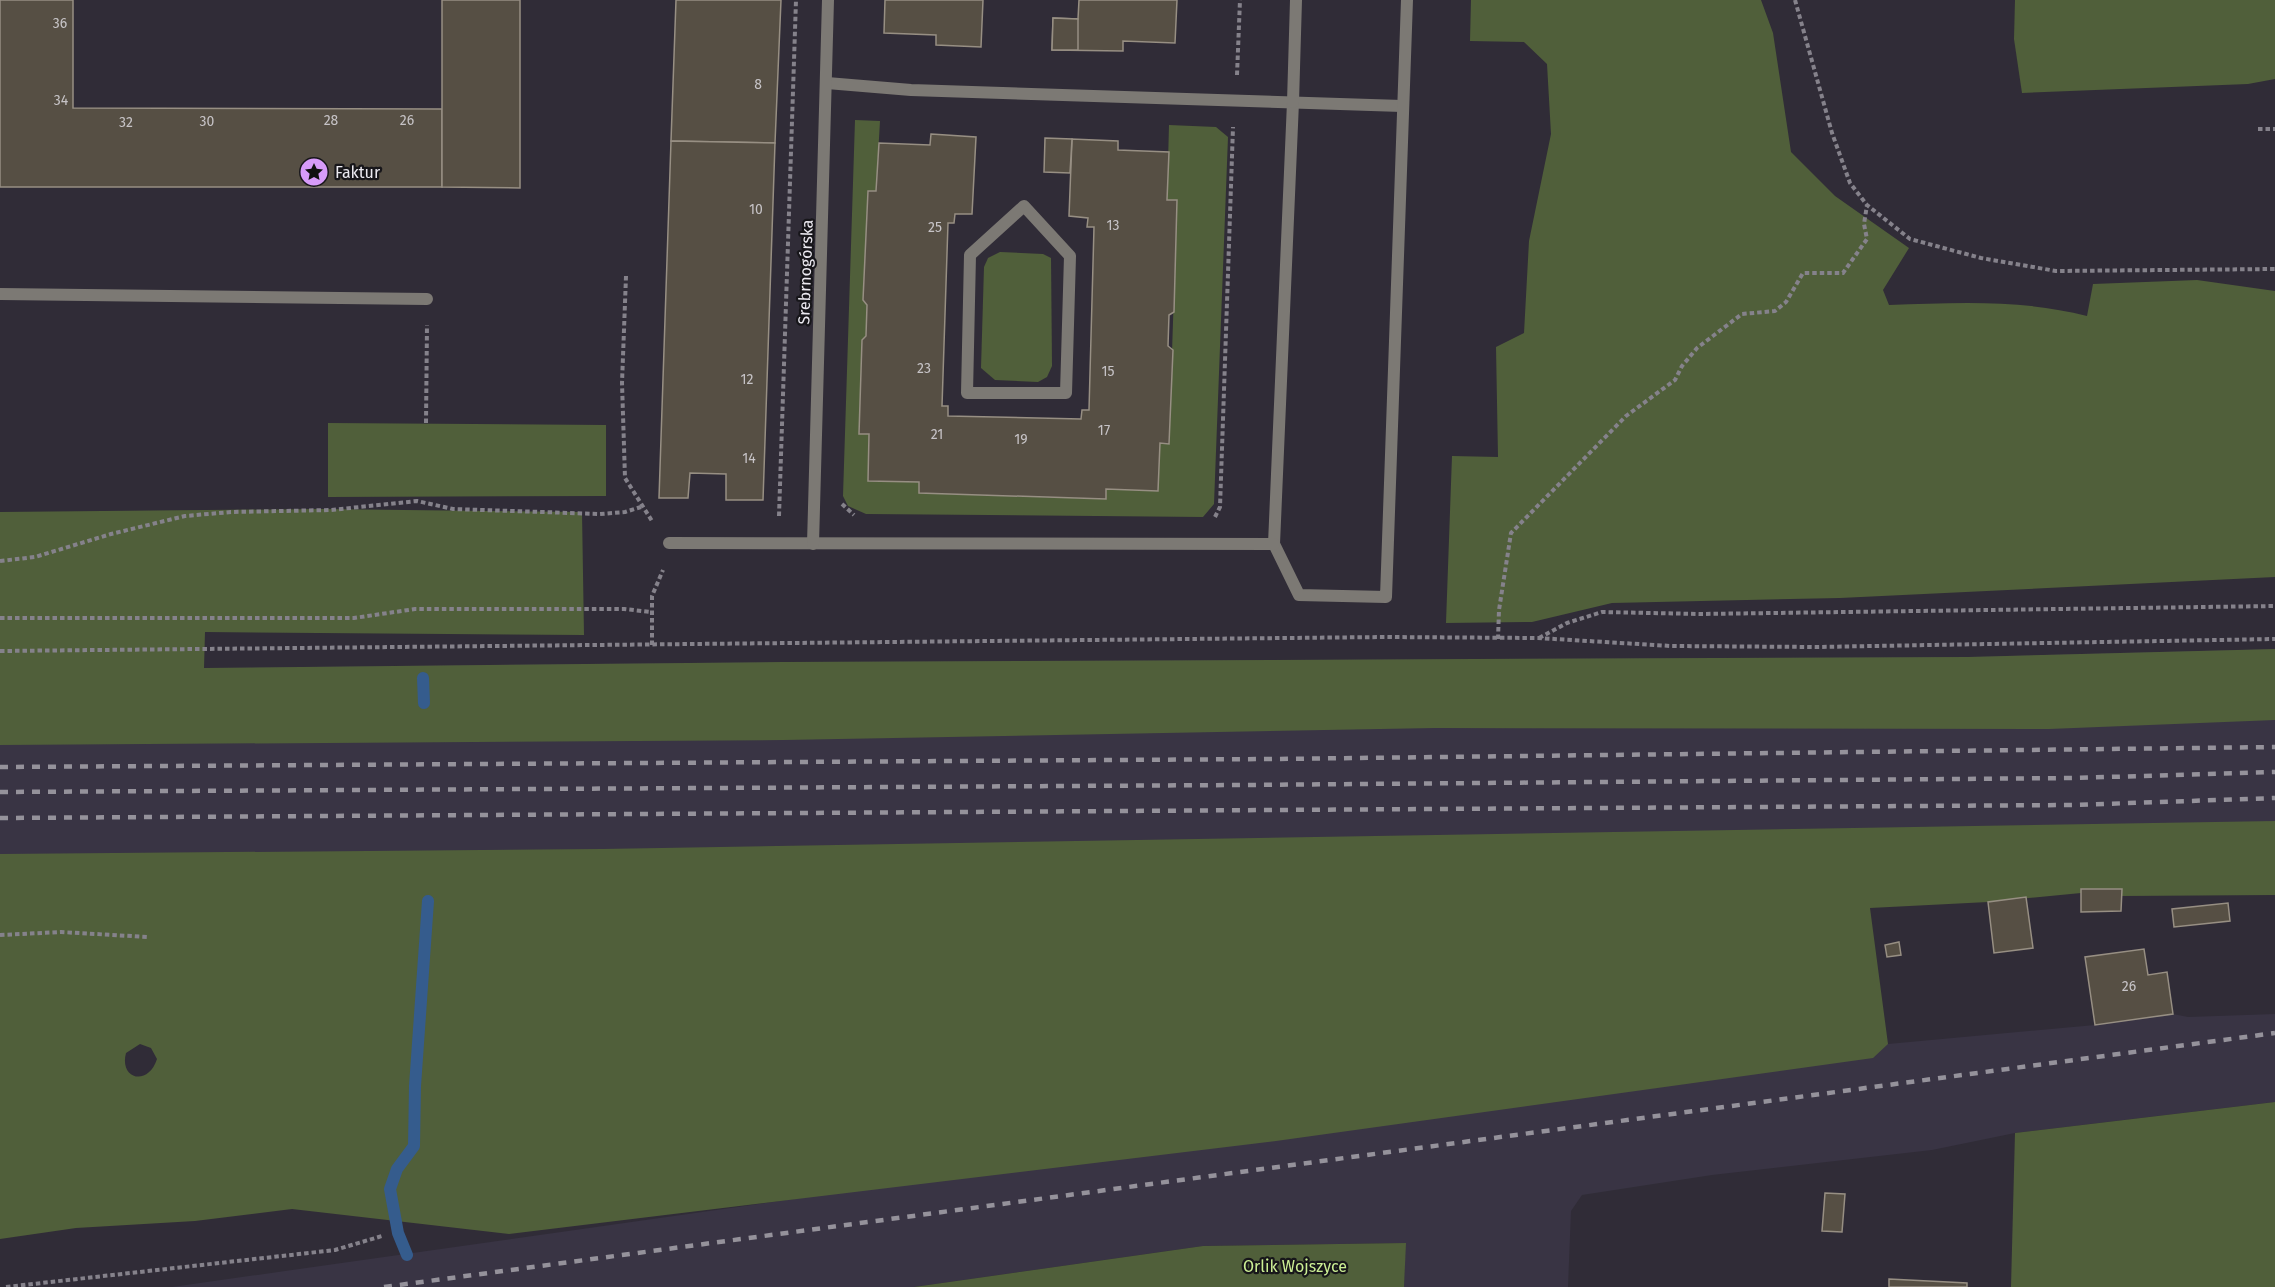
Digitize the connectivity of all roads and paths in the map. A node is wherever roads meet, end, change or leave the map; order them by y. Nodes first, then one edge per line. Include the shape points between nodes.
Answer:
1 (796, 0) edge
2 (828, 0) edge
3 (1240, 0) edge
4 (1296, 0) edge
5 (1407, 0) edge
6 (1795, 0) edge
7 (827, 83) junction
8 (1234, 100) junction
9 (1293, 102) junction
10 (1402, 106) junction
11 (2258, 129) dead end
12 (2275, 129) edge
13 (1868, 205) junction
14 (1024, 206) joint
15 (2275, 268) edge
16 (626, 276) dead end
17 (0, 294) edge
18 (427, 299) joint
19 (426, 423) dead end
20 (641, 507) junction
21 (669, 543) junction
22 (778, 544) junction
23 (813, 544) junction
24 (1274, 544) junction
25 (0, 561) edge
26 (2275, 606) edge
27 (651, 612) junction
28 (0, 618) edge
29 (1538, 638) junction
30 (1498, 639) junction
31 (2275, 639) edge
32 (652, 645) junction
33 (0, 651) edge
34 (0, 935) edge
35 (147, 937) dead end
36 (382, 1236) dead end
37 (6, 1287) edge

1 - 22 path
2 - 7 street, Srebrnogórska
3 - 8 path
4 - 9 street
5 - 10 street
6 - 13 path via 1850,183
7 - 8 street via 904,90
7 - 23 street, Srebrnogórska
8 - 9 street
9 - 10 street
9 - 24 street
10 - 24 street via 1386,597 1299,595
11 - 12 path
13 - 15 path via 1910,239 1981,258 2056,271
13 - 30 path via 1864,224 1867,239 1843,273 1803,273 1786,303 1775,311 1742,314 1697,348 1675,380 1626,416 1511,533
14 - 14 street via 970,255 967,393 1066,393 1070,256
16 - 20 path via 622,383 625,477
17 - 18 street
18 - 19 path
20 - 21 path
20 - 25 path via 600,514 453,509 417,501 331,510 231,512 185,516 35,557
21 - 22 street
21 - 27 path via 652,596
22 - 23 street
23 - 24 street
26 - 29 path via 1602,612
27 - 28 path via 415,609 354,618
27 - 32 path
29 - 30 path
29 - 31 path via 1671,646 1805,647
30 - 32 path
32 - 33 path
34 - 35 path via 61,932
36 - 37 path via 335,1250

